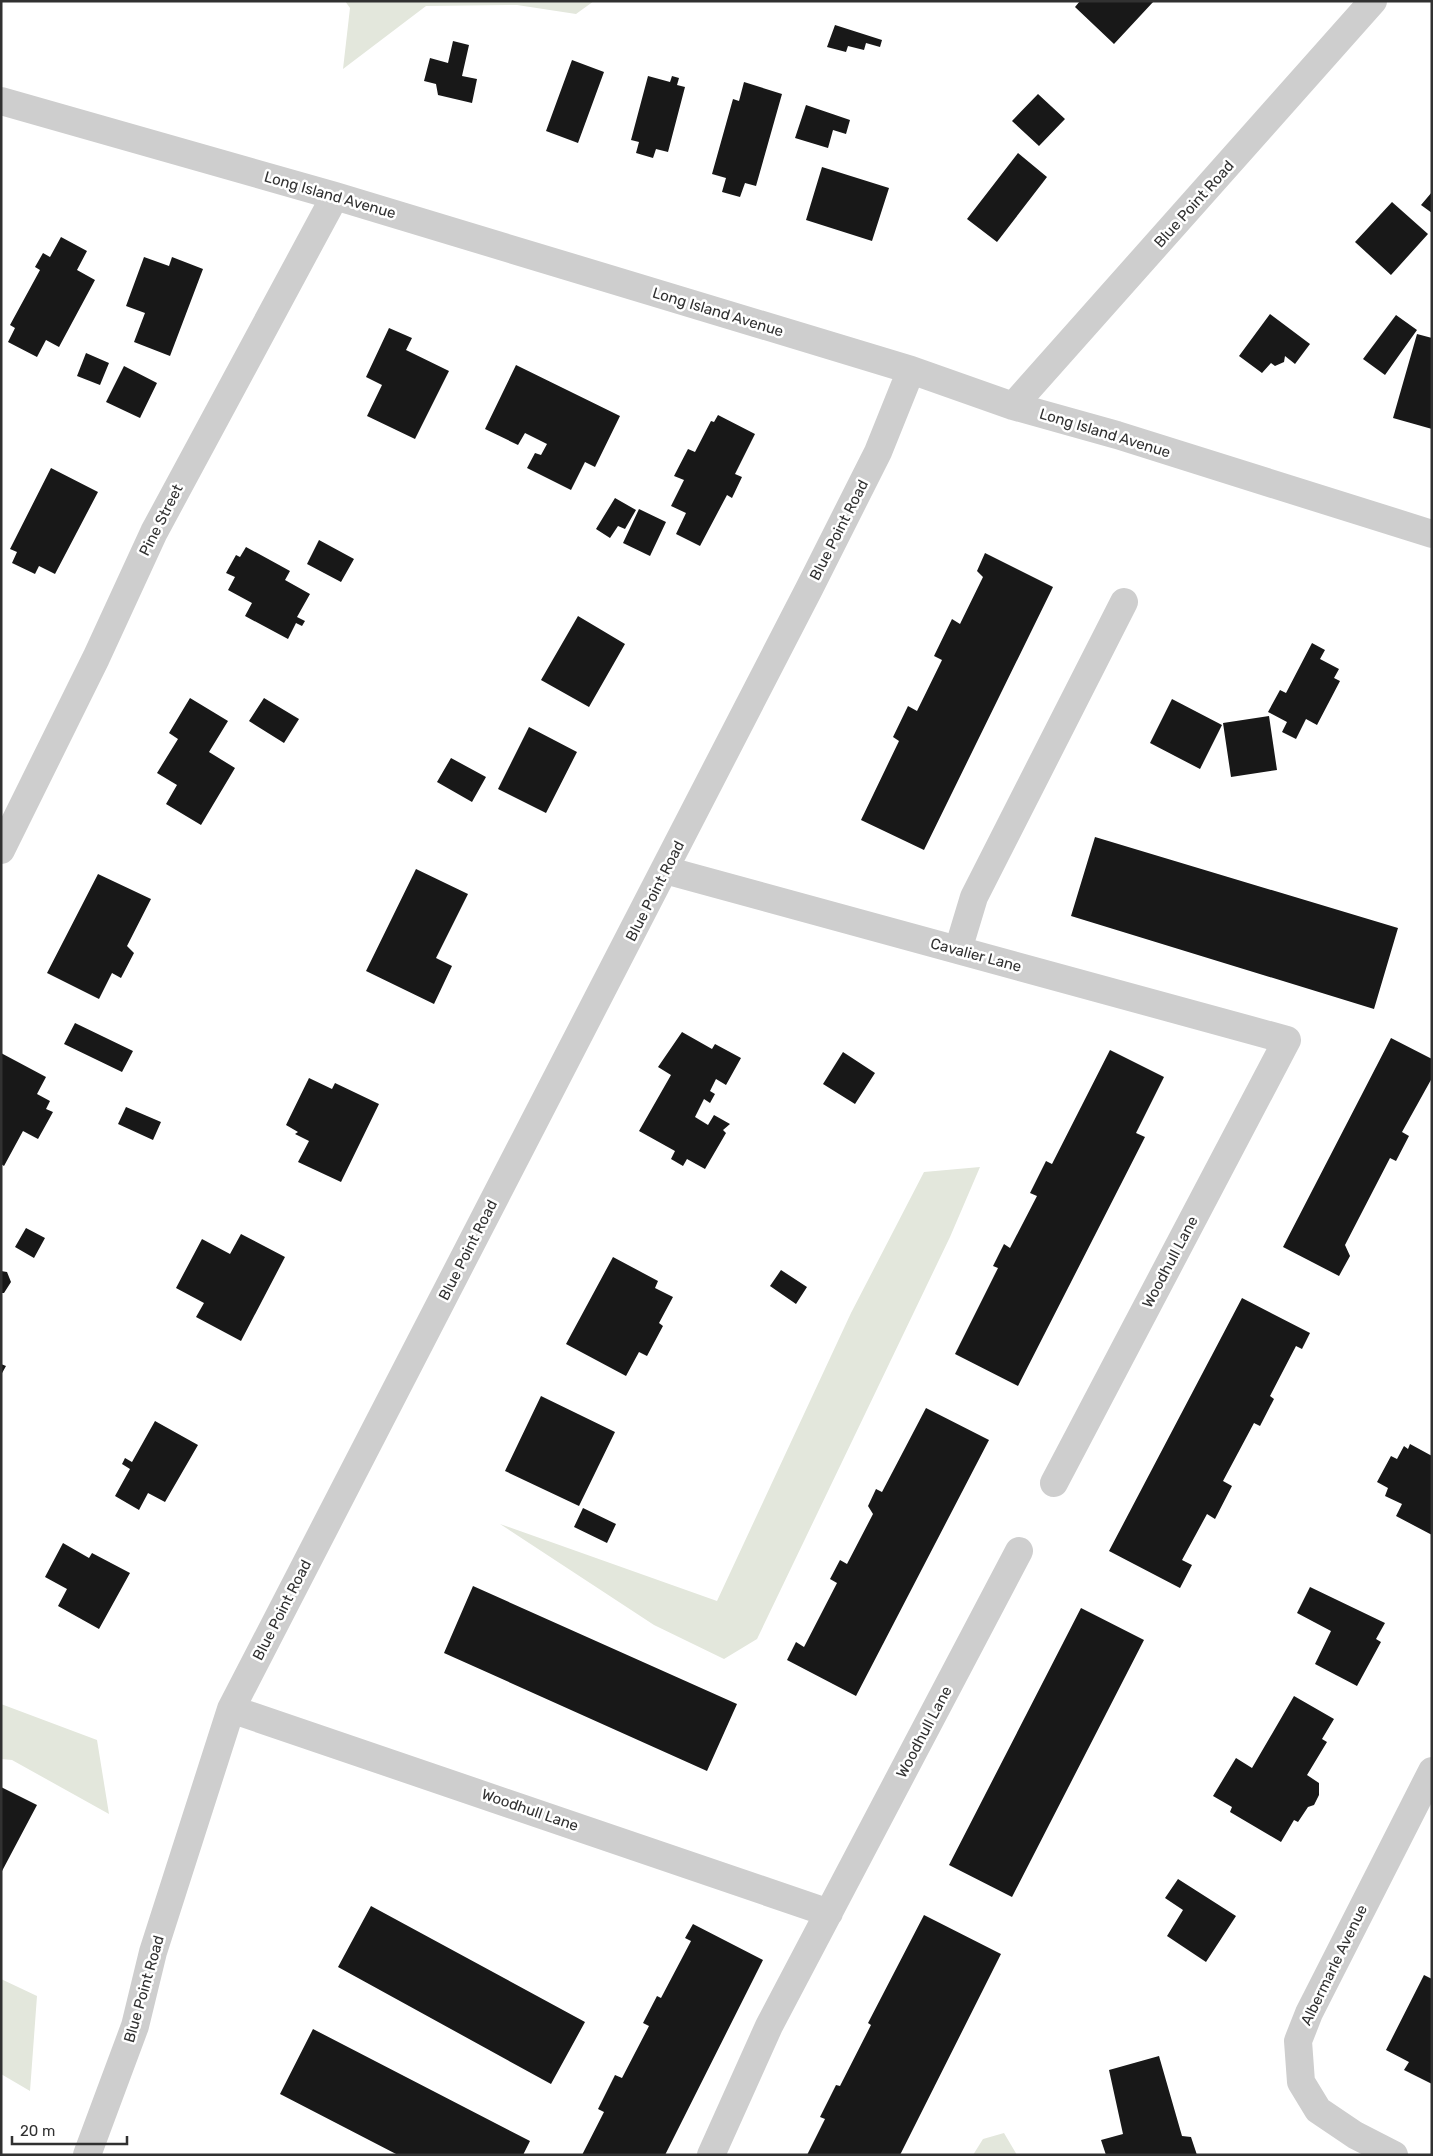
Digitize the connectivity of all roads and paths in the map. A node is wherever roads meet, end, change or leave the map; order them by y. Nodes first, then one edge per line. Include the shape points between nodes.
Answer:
1 (1373, 1) edge
2 (1, 101) edge
3 (335, 196) junction
4 (911, 370) junction
5 (1013, 406) junction
6 (1432, 534) edge
7 (1124, 602) dead end
8 (1, 850) edge
9 (665, 870) junction
10 (958, 950) junction
11 (1286, 1040) joint
12 (1054, 1483) dead end
13 (1018, 1551) dead end
14 (231, 1708) junction
15 (1432, 1771) edge
16 (828, 1913) junction
17 (94, 2152) edge
18 (710, 2155) edge
19 (1394, 2155) edge

1 - 5 street, Blue Point Road
2 - 3 street, Long Island Avenue
3 - 4 street, Long Island Avenue
3 - 8 street, Pine Street via 154,532
4 - 5 street, Long Island Avenue
4 - 9 street, Blue Point Road via 878,452
5 - 6 street, Long Island Avenue
7 - 10 street via 974,897
9 - 10 street, Cavalier Lane
9 - 14 street, Blue Point Road
10 - 11 street, Cavalier Lane
11 - 12 street, Woodhull Lane
13 - 16 street, Woodhull Lane
14 - 16 street, Woodhull Lane
14 - 17 street, Blue Point Road via 153,1952 135,2026
15 - 19 street, Albermarle Avenue via 1309,2013 1298,2041 1301,2082 1318,2110 1355,2136
16 - 18 street, Woodhull Lane via 769,2026

